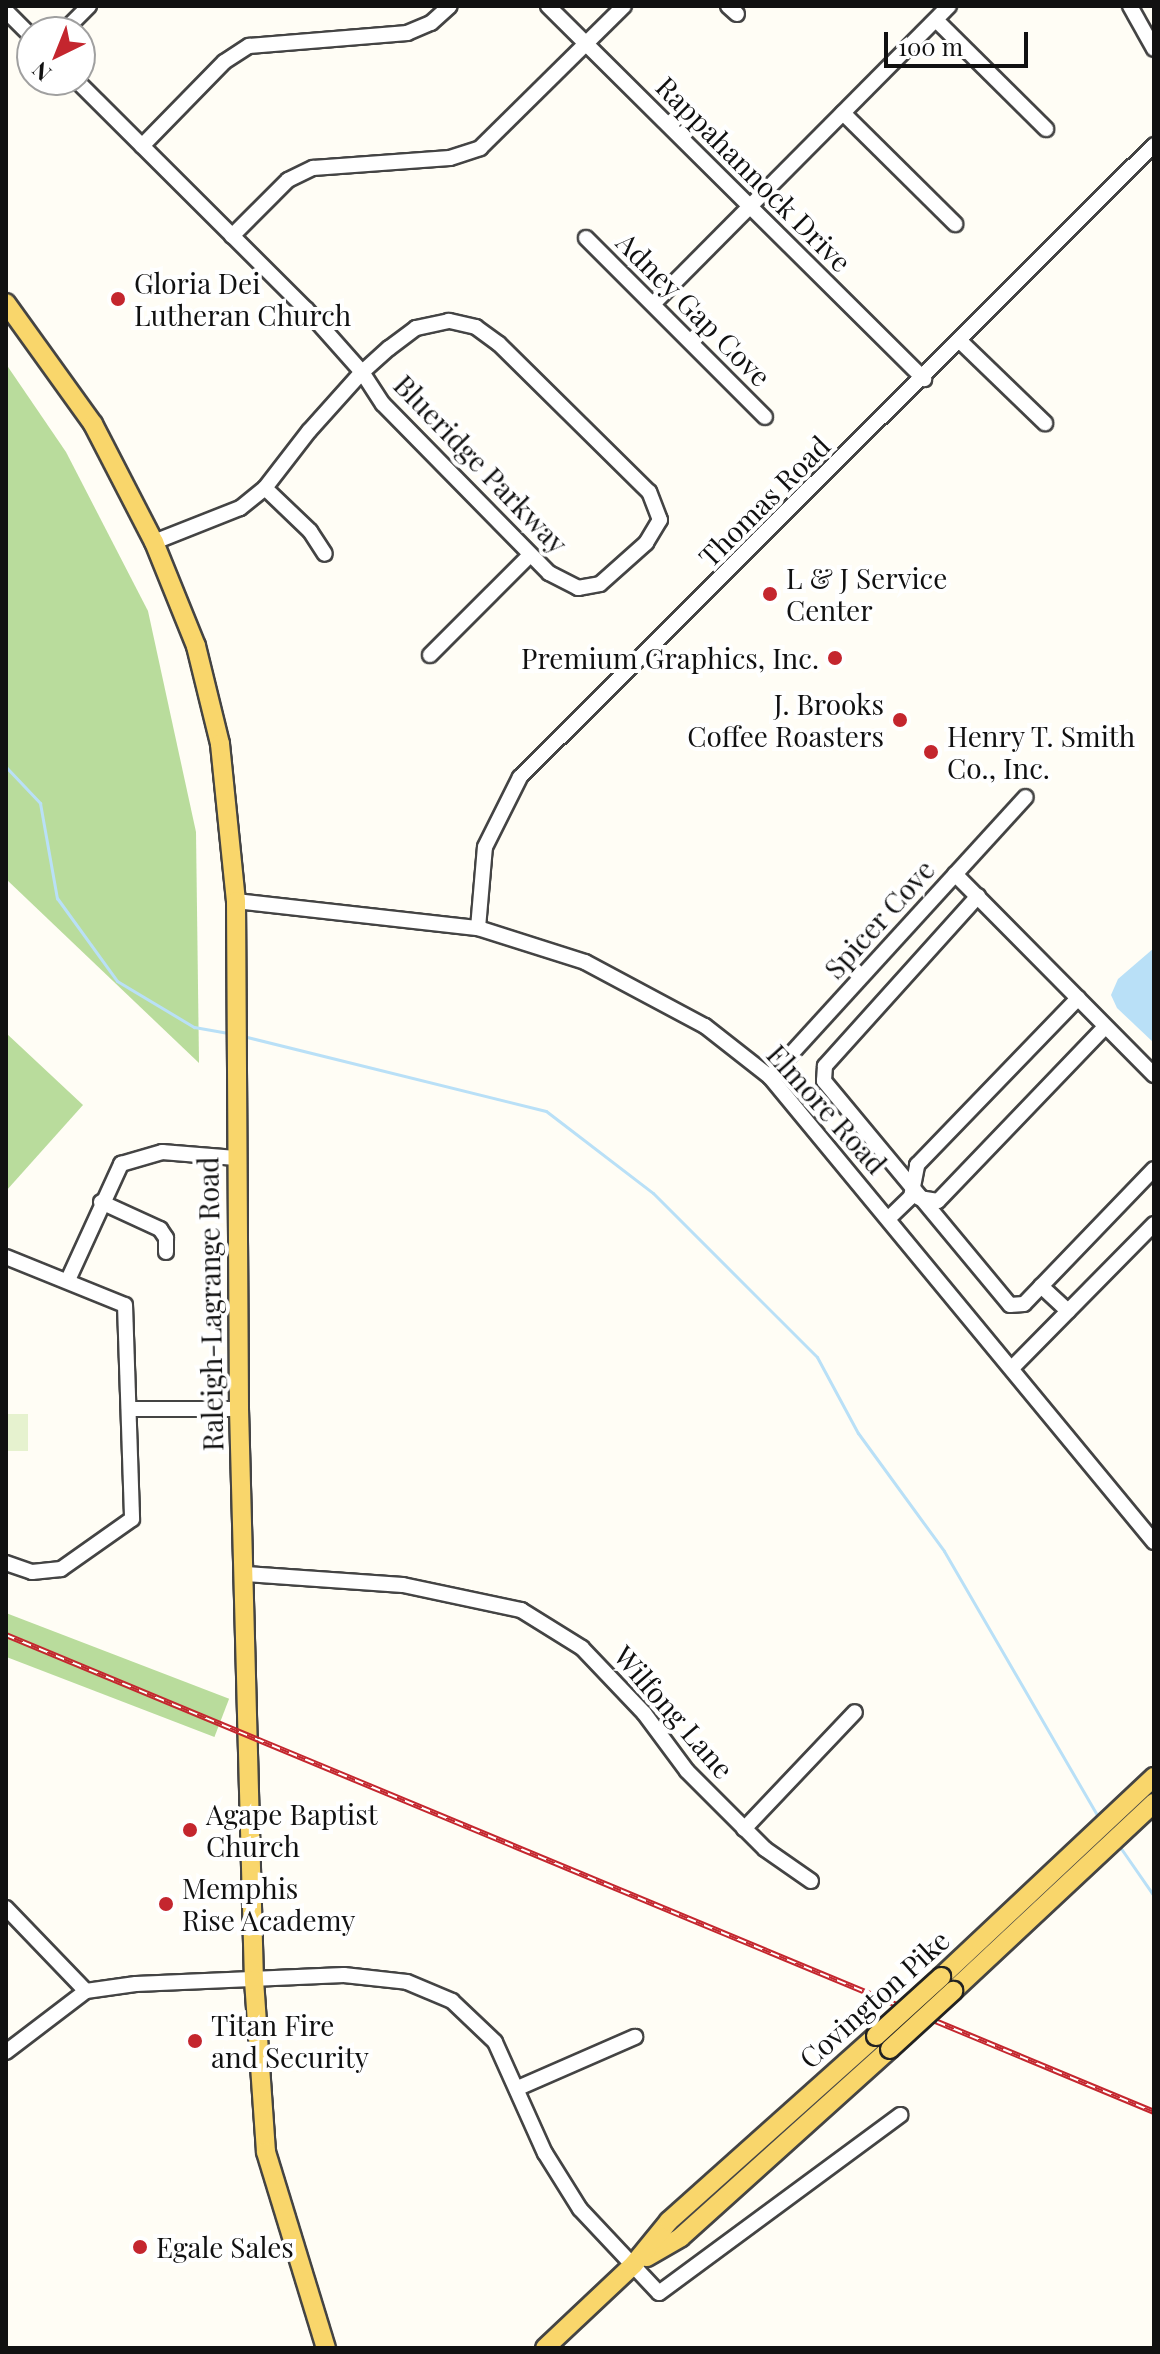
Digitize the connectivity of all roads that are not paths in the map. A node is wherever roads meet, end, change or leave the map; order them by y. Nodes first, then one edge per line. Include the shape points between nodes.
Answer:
1 (450, 6) edge
2 (548, 6) edge
3 (624, 6) edge
4 (949, 6) edge
5 (1130, 6) edge
6 (936, 20) junction
7 (586, 44) junction
8 (1154, 49) edge
9 (92, 96) edge
10 (843, 113) junction
11 (1046, 129) dead end
12 (1154, 145) edge
13 (142, 146) junction
14 (750, 207) junction
15 (955, 224) dead end
16 (232, 236) junction
17 (586, 238) dead end
18 (6, 303) edge
19 (653, 304) junction
20 (961, 342) junction
21 (362, 372) junction
22 (924, 379) junction
23 (765, 417) dead end
24 (1045, 423) dead end
25 (265, 488) junction
26 (154, 542) junction
27 (325, 554) dead end
28 (530, 555) junction
29 (430, 655) dead end
30 (1026, 797) dead end
31 (955, 874) junction
32 (978, 896) junction
33 (236, 901) junction
34 (478, 928) junction
35 (1078, 998) junction
36 (1105, 1027) junction
37 (1154, 1075) edge
38 (770, 1077) junction
39 (236, 1158) junction
40 (1154, 1169) edge
41 (915, 1194) junction
42 (101, 1202) junction
43 (889, 1218) junction
44 (1154, 1224) edge
45 (166, 1252) dead end
46 (6, 1257) edge
47 (68, 1280) junction
48 (1041, 1286) junction
49 (1068, 1311) junction
50 (1013, 1367) junction
51 (130, 1409) junction
52 (239, 1409) junction
53 (1154, 1542) edge
54 (6, 1563) edge
55 (246, 1574) junction
56 (855, 1712) dead end
57 (1150, 1780) edge
58 (1154, 1803) edge
59 (744, 1829) junction
60 (1072, 1867) junction
61 (811, 1881) dead end
62 (6, 1908) edge
63 (254, 1980) junction
64 (947, 1984) junction
65 (86, 1991) junction
66 (635, 2037) dead end
67 (6, 2052) edge
68 (518, 2088) junction
69 (900, 2115) dead end
70 (634, 2264) junction
71 (326, 2348) edge
72 (545, 2348) edge

1 - 13 street via 431,23 407,33 249,46 224,62
2 - 7 street, Rappahannock Drive
3 - 7 street
4 - 6 street
5 - 8 street
6 - 10 street
6 - 11 street
7 - 14 street, Rappahannock Drive
7 - 16 street via 480,148 450,158 313,168 288,180
9 - 13 street, Blueridge Parkway
10 - 14 street
10 - 15 street
12 - 20 street, Thomas Road
13 - 16 street, Blueridge Parkway
14 - 19 street
14 - 22 street, Rappahannock Drive
16 - 21 street, Blueridge Parkway
17 - 19 street, Adney Gap Cove
18 - 26 main road, Raleigh-Lagrange Road via 93,424
19 - 23 street, Adney Gap Cove
20 - 22 street, Thomas Road
20 - 24 street
21 - 25 street
21 - 28 street, Blueridge Parkway via 383,404
21 - 28 street, Blueridge Parkway via 416,328 449,321 476,327 649,492 660,520 646,543 609,579 591,588 563,584
22 - 34 street, Thomas Road via 520,777 485,847
25 - 26 street via 209,523
25 - 27 street via 310,531
26 - 33 main road, Raleigh-Lagrange Road via 196,646 216,730
28 - 29 street
30 - 31 street, Spicer Cove
31 - 32 street
31 - 38 street, Spicer Cove
32 - 35 street
32 - 41 street via 825,1066 824,1081
33 - 34 street, Elmore Road
33 - 39 main road, Raleigh-Lagrange Road
34 - 38 street, Elmore Road via 585,962 638,986 705,1026
35 - 36 street
35 - 41 street via 917,1165
36 - 37 street
36 - 41 street via 938,1201
38 - 43 street, Elmore Road
39 - 42 street via 194,1152 135,1158 121,1164
39 - 52 main road, Raleigh-Lagrange Road
40 - 48 street
41 - 43 street
41 - 48 street via 1010,1305 1024,1304
42 - 45 street via 160,1229
42 - 47 street
43 - 50 street, Elmore Road
44 - 49 street
46 - 47 street
47 - 51 street via 125,1305
48 - 49 street
49 - 50 street
50 - 53 street, Elmore Road
51 - 52 street
51 - 54 street via 132,1519 61,1569 32,1572
52 - 55 main road, Raleigh-Lagrange Road
55 - 59 street, Wilfong Lane via 403,1585 521,1610 582,1648
55 - 63 main road, Raleigh-Lagrange Road
56 - 59 street
57 - 60 main road, Covington Pike
58 - 60 main road, Covington Pike
59 - 61 street, Wilfong Lane
60 - 64 main road, Covington Pike
62 - 65 street
63 - 65 street
63 - 68 street via 344,1975 407,1982 452,2001 495,2042
63 - 71 main road, Raleigh-Lagrange Road via 266,2152
64 - 70 main road, Covington Pike, bridge via 876,2036 669,2221
64 - 70 main road, Covington Pike, bridge via 890,2049 681,2237
65 - 67 street
66 - 68 street
68 - 70 street via 545,2153 580,2209
69 - 70 street via 659,2293
70 - 72 main road, Covington Pike

